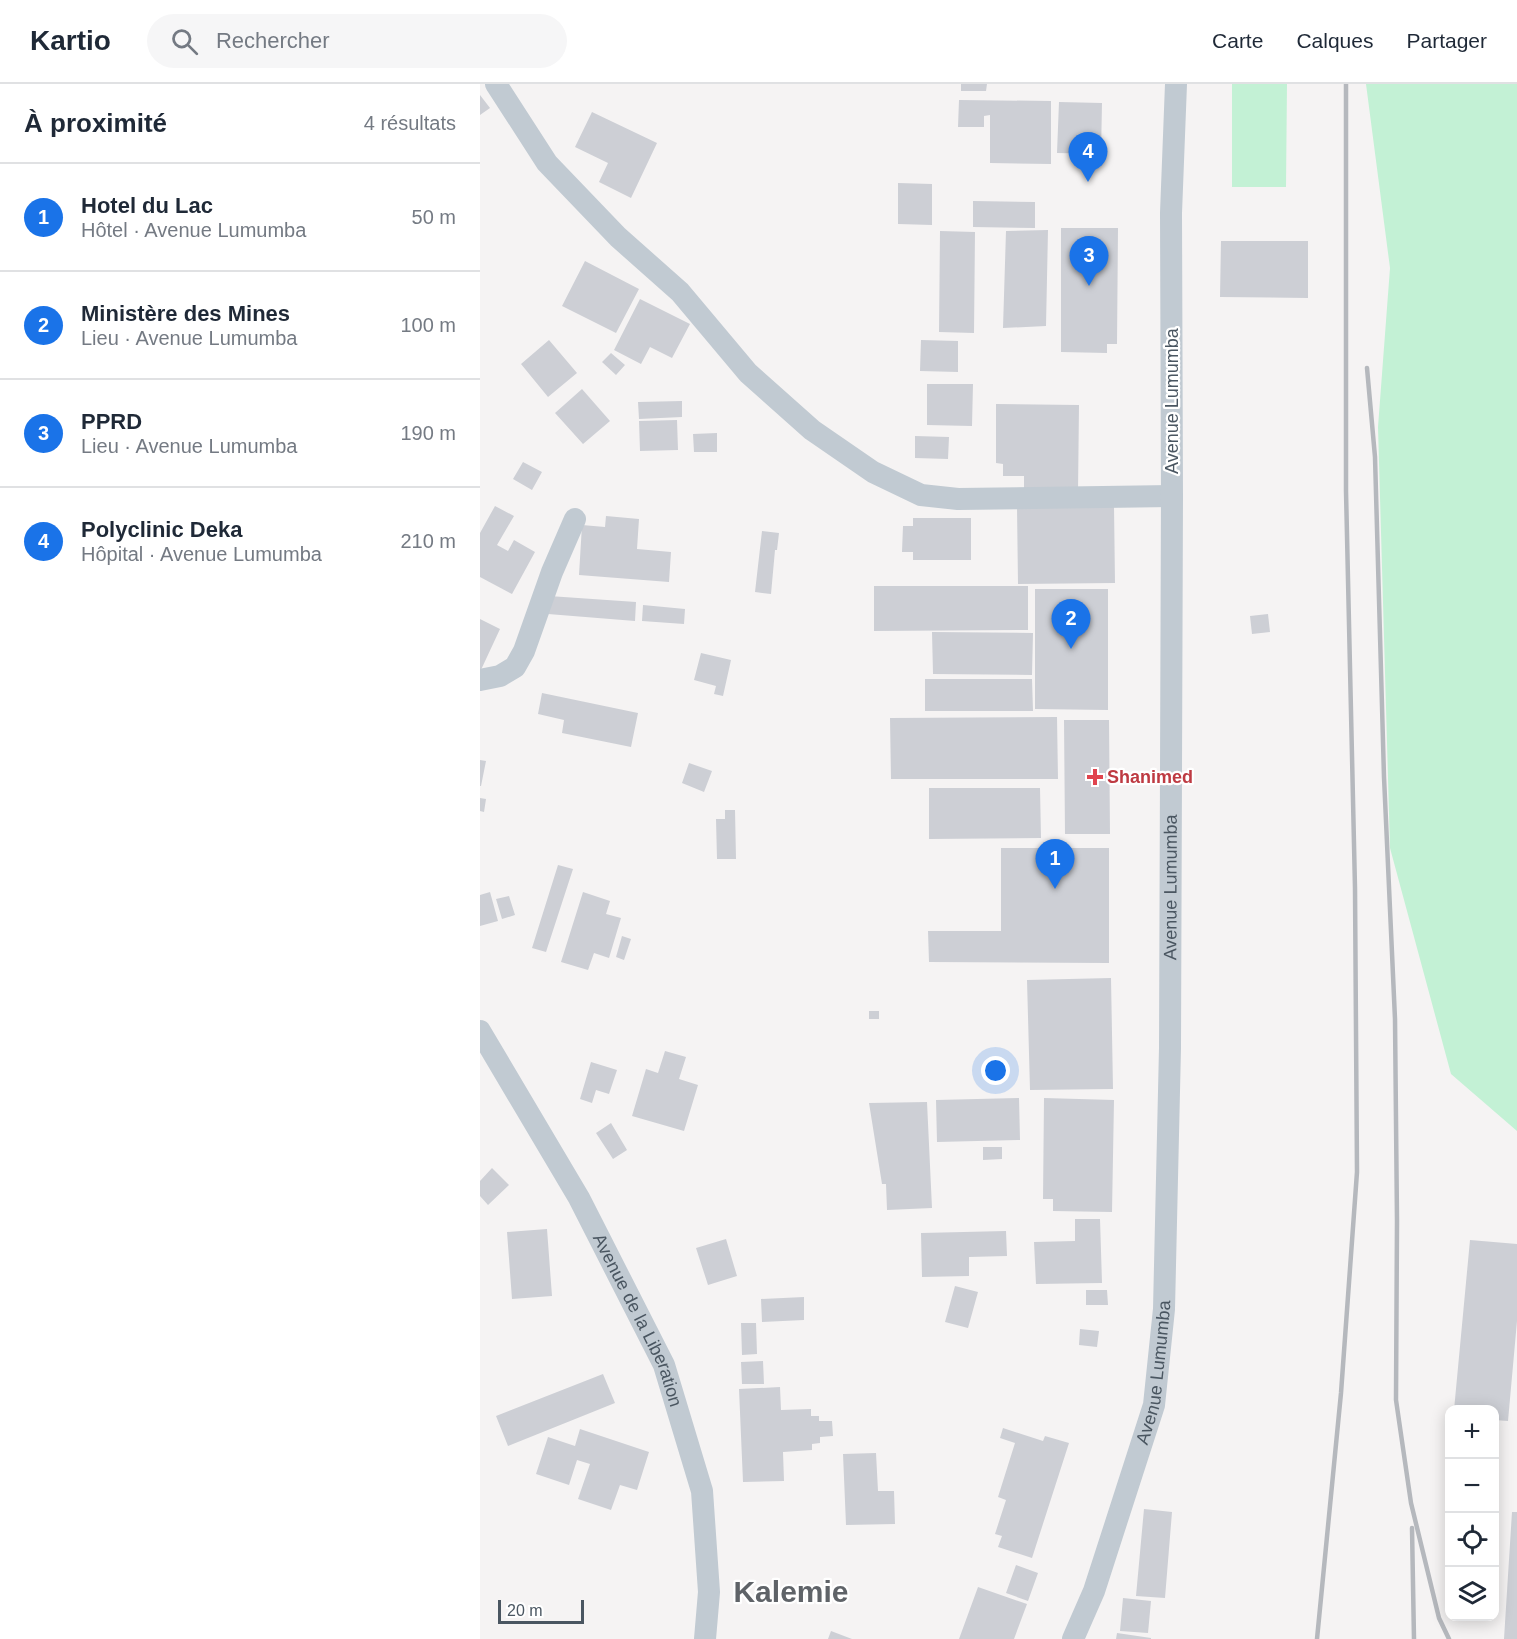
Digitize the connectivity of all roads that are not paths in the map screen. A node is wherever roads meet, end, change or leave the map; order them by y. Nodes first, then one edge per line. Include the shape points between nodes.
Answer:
1 (496, 84) edge
2 (1176, 84) edge
3 (1172, 496) junction
4 (575, 519) dead end
5 (480, 680) edge
6 (480, 1030) edge
7 (1094, 1591) junction
8 (705, 1639) edge
9 (1073, 1639) edge
10 (1089, 1639) edge

1 - 3 street via 547,163 618,237 680,292 748,373 812,430 873,472 921,495 958,499
2 - 3 street, Avenue Lumumba via 1170,213
3 - 7 street, Avenue Lumumba via 1170,1048 1164,1309 1154,1405
4 - 5 street via 515,667 500,676
6 - 8 street, Avenue de la Liberation via 579,1198 664,1365 702,1491 709,1592
7 - 9 street, Avenue Lumumba
7 - 10 street

